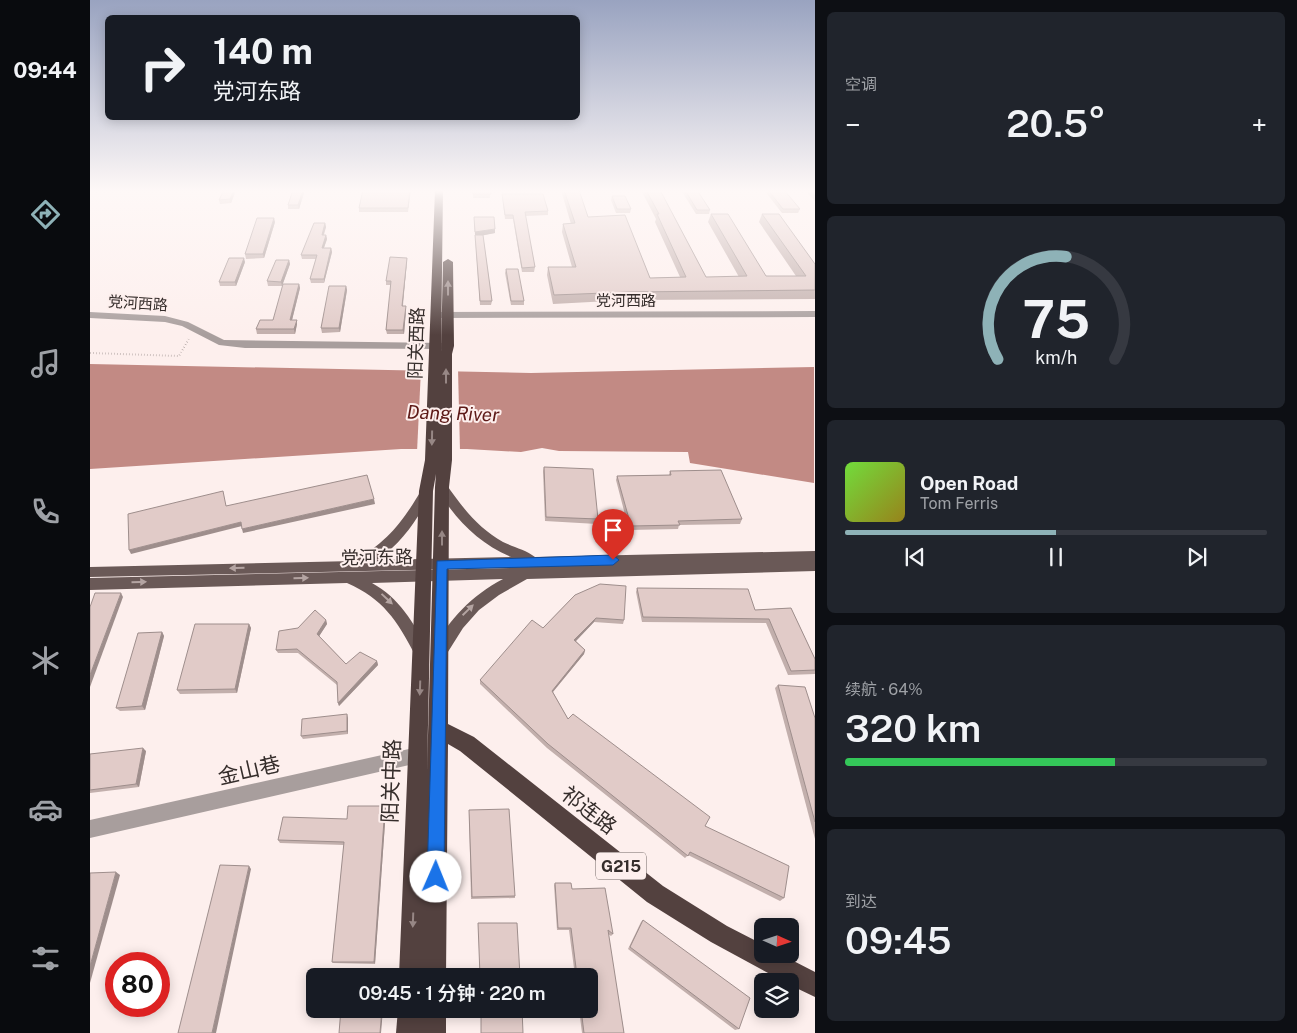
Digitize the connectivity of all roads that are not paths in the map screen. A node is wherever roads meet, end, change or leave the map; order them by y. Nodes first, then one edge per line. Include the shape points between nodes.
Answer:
1 (438, 238) edge
2 (447, 238) edge
3 (814, 314) edge
4 (437, 315) junction
5 (448, 315) junction
6 (90, 316) edge
7 (441, 350) junction
8 (438, 460) junction
9 (442, 486) junction
10 (426, 491) junction
11 (814, 556) edge
12 (536, 562) junction
13 (356, 566) junction
14 (814, 566) edge
15 (90, 572) edge
16 (526, 574) junction
17 (433, 575) junction
18 (344, 577) junction
19 (90, 584) edge
20 (431, 651) junction
21 (439, 730) junction
22 (418, 755) junction
23 (90, 829) edge
24 (411, 968) edge
25 (434, 968) edge
26 (814, 986) edge
27 (410, 1018) edge
28 (434, 1018) edge
29 (409, 1033) edge
30 (433, 1033) edge

1 - 4 highway, 阳关西路
5 -> 2 highway, 阳关西路
3 - 5 street, 党河西路
4 - 5 street, 党河西路
4 - 7 highway, 阳关西路
5 - 7 highway, 阳关西路
6 - 7 street, 党河西路 via 165,319 185,324 222,343
7 - 8 highway, 阳关西路
8 - 9 highway, 阳关西路
8 - 10 highway, 阳关西路
9 - 12 main road via 466,522 480,536 503,550
17 -> 9 highway, 阳关西路
10 - 13 main road via 411,521 394,541
10 - 17 highway, 阳关西路
11 - 12 main road, 党河东路
12 - 17 main road, 党河东路
13 -> 15 main road, 党河东路
13 - 17 main road, 党河东路
14 - 16 main road, 党河东路
16 - 17 main road, 党河东路
20 -> 16 main road via 476,602
17 - 18 main road, 党河东路
17 - 20 highway, 阳关中路
19 -> 18 main road, 党河东路
18 -> 20 main road via 379,592
20 - 21 highway, 阳关中路
20 -> 22 highway, 阳关中路
21 - 25 highway, 阳关中路
21 - 26 highway, 祁连路 / G215 via 468,744 655,894 719,934
22 - 23 street, 金山巷
22 -> 24 highway, 阳关中路
27 - 29 highway
28 - 30 highway

